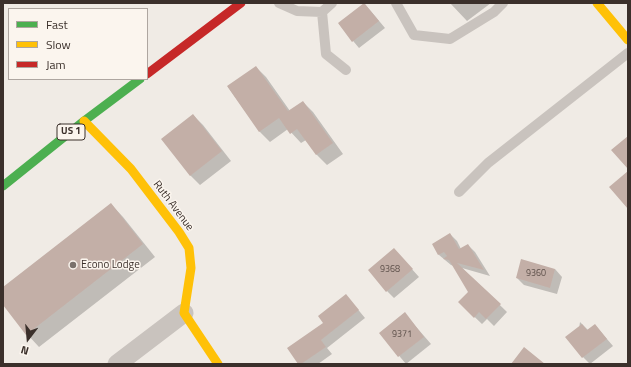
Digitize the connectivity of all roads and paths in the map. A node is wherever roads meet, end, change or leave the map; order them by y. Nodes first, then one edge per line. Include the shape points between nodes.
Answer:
1 (241, 3) edge
2 (279, 3) edge
3 (332, 3) edge
4 (396, 3) edge
5 (503, 3) edge
6 (597, 3) edge
7 (322, 12) junction
8 (628, 40) edge
9 (628, 53) edge
10 (346, 70) dead end
11 (148, 73) edge
12 (139, 80) edge
13 (84, 121) junction
14 (3, 186) edge
15 (459, 192) dead end
16 (184, 313) junction
17 (117, 364) edge
18 (218, 364) edge

1 - 11 street
2 - 7 lane via 297,10
3 - 7 lane
4 - 5 lane via 414,35 450,39 494,12
6 - 8 street
7 - 10 lane via 326,54
9 - 15 lane via 488,163
12 - 13 street, US 1
13 - 14 street, US 1
13 - 16 street, Ruth Avenue via 130,169 189,248 191,268
16 - 17 street
16 - 18 street

